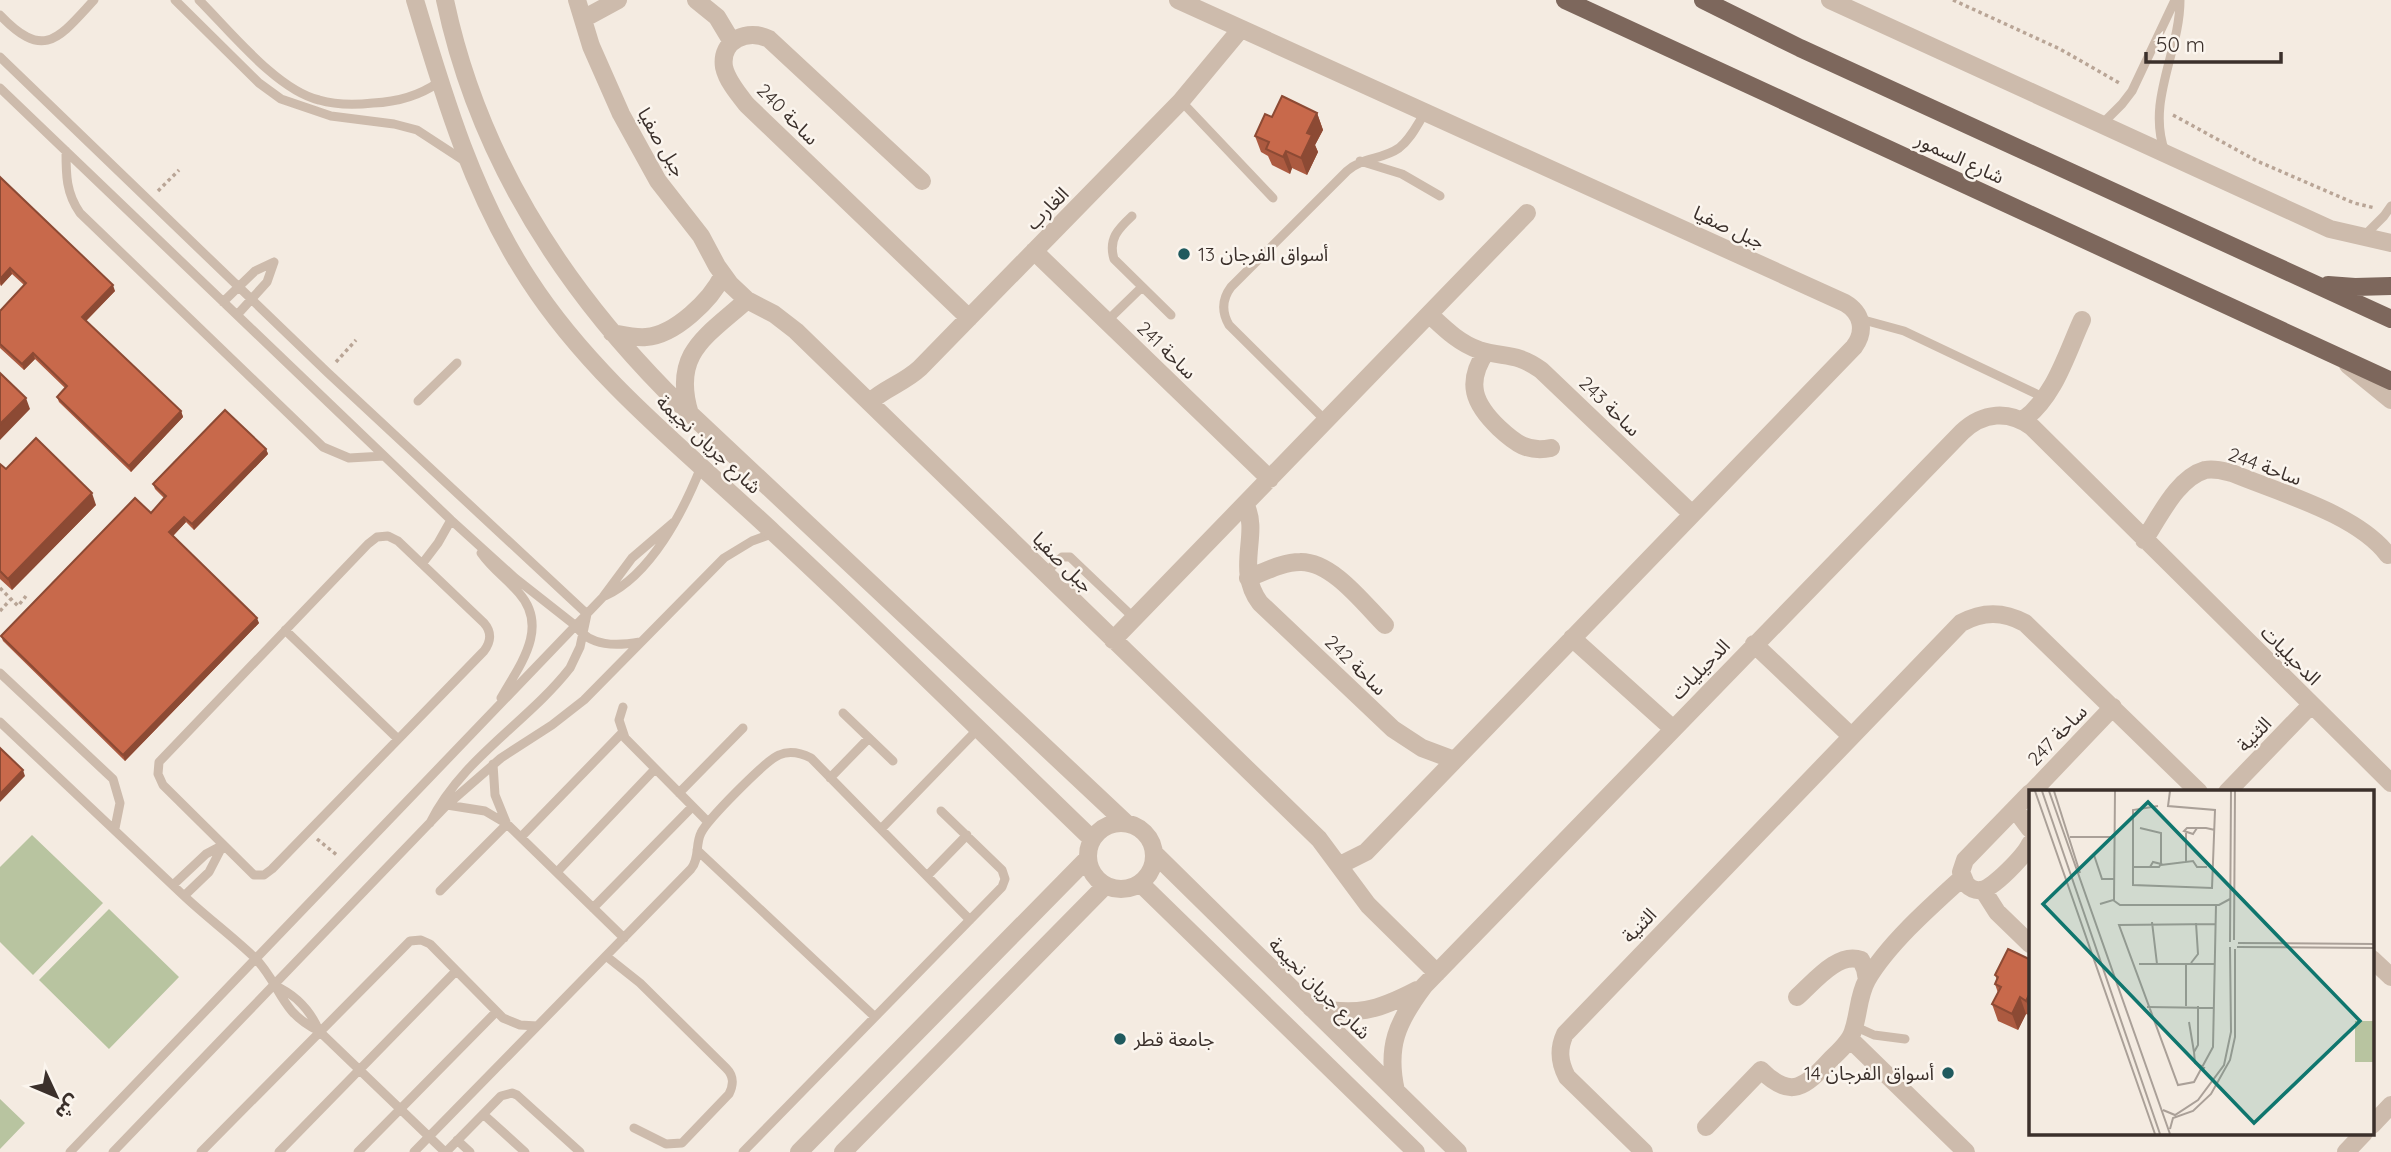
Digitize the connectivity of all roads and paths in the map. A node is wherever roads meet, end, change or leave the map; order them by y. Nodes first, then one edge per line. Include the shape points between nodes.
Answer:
1 (94, 0) edge
2 (175, 0) edge
3 (200, 0) edge
4 (415, 0) edge
5 (445, 0) edge
6 (577, 0) edge
7 (618, 0) edge
8 (696, 0) edge
9 (1178, 0) edge
10 (1565, 0) edge
11 (1703, 0) edge
12 (1830, 0) edge
13 (2178, 0) edge
14 (0, 15) edge
15 (583, 19) junction
16 (1240, 30) junction
17 (732, 42) junction
18 (2152, 47) junction
19 (2172, 52) junction
20 (0, 57) edge
21 (439, 82) junction
22 (0, 89) edge
23 (1181, 101) junction
24 (1426, 111) junction
25 (2101, 125) junction
26 (66, 151) junction
27 (2165, 154) junction
28 (1360, 161) junction
29 (469, 164) junction
30 (922, 181) dead end
31 (1440, 196) dead end
32 (1273, 198) dead end
33 (2391, 206) edge
34 (1527, 213) dead end
35 (1132, 216) dead end
36 (2363, 237) junction
37 (2391, 243) edge
38 (1034, 251) junction
39 (723, 275) junction
40 (2315, 284) junction
41 (2391, 286) edge
42 (239, 287) junction
43 (1141, 288) junction
44 (252, 299) junction
45 (747, 300) junction
46 (223, 302) junction
47 (236, 315) junction
48 (1171, 315) dead end
49 (1430, 315) junction
50 (969, 318) junction
51 (1860, 319) junction
52 (2391, 319) edge
53 (2081, 320) dead end
54 (1107, 321) junction
55 (612, 332) junction
56 (1486, 352) junction
57 (2337, 356) junction
58 (457, 363) dead end
59 (2391, 381) edge
60 (2045, 398) junction
61 (2391, 400) edge
62 (418, 401) dead end
63 (870, 402) junction
64 (690, 414) junction
65 (1326, 421) junction
66 (2023, 421) junction
67 (1551, 448) dead end
68 (384, 456) junction
69 (701, 467) junction
70 (1270, 479) junction
71 (1245, 504) junction
72 (1692, 514) junction
73 (451, 520) junction
74 (774, 533) junction
75 (473, 540) junction
76 (2144, 540) junction
77 (2388, 555) dead end
78 (422, 564) junction
79 (1045, 573) junction
80 (1248, 578) junction
81 (0, 588) edge
82 (26, 597) dead end
83 (11, 599) junction
84 (0, 611) edge
85 (587, 614) junction
86 (1134, 618) junction
87 (1385, 625) dead end
88 (576, 626) junction
89 (285, 630) junction
90 (582, 636) junction
91 (1572, 638) junction
92 (1113, 640) junction
93 (642, 642) junction
94 (1754, 644) junction
95 (0, 673) edge
96 (2311, 705) junction
97 (623, 707) dead end
98 (2113, 707) junction
99 (493, 711) junction
100 (843, 713) dead end
101 (0, 722) edge
102 (743, 728) dead end
103 (1672, 728) junction
104 (978, 729) junction
105 (621, 733) junction
106 (1850, 735) junction
107 (869, 738) junction
108 (398, 739) junction
109 (1454, 760) junction
110 (893, 761) dead end
111 (493, 764) junction
112 (655, 769) junction
113 (2387, 771) edge
114 (830, 778) junction
115 (2033, 790) edge
116 (2197, 790) edge
117 (2229, 790) edge
118 (680, 793) junction
119 (2029, 794) edge
120 (447, 805) junction
121 (692, 807) junction
122 (2015, 809) junction
123 (941, 811) dead end
124 (708, 822) junction
125 (430, 823) junction
126 (1126, 823) junction
127 (507, 824) junction
128 (2029, 826) edge
129 (115, 828) junction
130 (881, 829) junction
131 (967, 835) junction
132 (521, 837) junction
133 (1092, 839) junction
134 (223, 845) junction
135 (2029, 847) edge
136 (697, 850) junction
137 (1154, 853) junction
138 (1087, 859) junction
139 (1340, 865) junction
140 (557, 872) junction
141 (927, 876) junction
142 (1962, 878) junction
143 (1140, 883) junction
144 (173, 885) junction
145 (1105, 886) junction
146 (1983, 890) junction
147 (440, 891) dead end
148 (184, 896) junction
149 (593, 908) junction
150 (970, 920) junction
151 (624, 938) junction
152 (2029, 942) edge
153 (606, 956) junction
154 (256, 959) junction
155 (2374, 961) edge
156 (456, 971) junction
157 (1437, 973) junction
158 (2391, 977) edge
159 (1867, 980) junction
160 (274, 985) junction
161 (1424, 986) junction
162 (1797, 997) dead end
163 (1311, 1008) junction
164 (496, 1012) junction
165 (875, 1017) junction
166 (537, 1026) junction
167 (319, 1031) junction
168 (917, 1031) junction
169 (1852, 1032) junction
170 (1905, 1039) dead end
171 (940, 1054) junction
172 (360, 1071) junction
173 (1396, 1091) junction
174 (2391, 1105) edge
175 (400, 1110) junction
176 (484, 1114) junction
177 (2374, 1123) edge
178 (1706, 1127) dead end
179 (634, 1128) dead end
180 (2363, 1134) edge
181 (430, 1136) junction
182 (457, 1140) junction
183 (70, 1152) edge
184 (113, 1152) edge
185 (201, 1152) edge
186 (279, 1152) edge
187 (358, 1152) edge
188 (414, 1152) edge
189 (445, 1152) edge
190 (470, 1152) edge
191 (524, 1152) edge
192 (580, 1152) edge
193 (743, 1152) edge
194 (799, 1152) edge
195 (843, 1152) edge
196 (1416, 1152) edge
197 (1458, 1152) edge
198 (1644, 1152) edge
199 (1966, 1152) edge
200 (2346, 1152) edge

1 - 14 lane via 64,32 48,40 22,36
2 - 29 lane via 281,99 331,116 418,130
3 - 21 lane via 276,76 307,96 331,102 388,103
4 - 21 street, شارع جريان نجيمة
5 - 55 street, شارع جريان نجيمة via 475,104 512,186 558,262
6 - 15 street, جبل صفيا
7 - 15 street
8 - 17 street via 717,17
9 - 16 street, جبل صفيا
10 - 57 main road, شارع السمور
11 - 40 main road, شارع السمور
12 - 25 street
13 - 18 lane
13 - 19 lane via 2179,23
15 - 39 street, جبل صفيا via 632,137
16 - 23 street, الغارب
16 - 24 street, جبل صفيا
17 - 30 street via 754,33 769,39
17 - 50 street, ساحة 240 via 724,65 747,105
18 - 19 lane
18 - 25 lane via 2132,90
19 - 27 lane via 2158,118
20 - 42 lane
21 - 29 street, شارع جريان نجيمة
22 - 26 lane
23 - 32 lane
23 - 38 street, الغارب
24 - 28 lane via 1400,147
24 - 51 street, جبل صفيا via 1845,303
25 - 27 street
26 - 46 lane
26 - 68 lane via 66,183 80,213 316,440 349,458
27 - 36 street via 2330,229
28 - 31 lane via 1402,174
28 - 65 lane via 1231,287 1224,301 1229,325
29 - 69 street, شارع جريان نجيمة via 507,245 548,308 590,360
33 - 36 lane
34 - 49 street
35 - 43 lane via 1115,233 1111,246 1117,265
36 - 37 street
38 - 50 street, الغارب
38 - 54 street, ساحة 241
39 - 45 street, جبل صفيا
39 - 55 street via 708,298 661,334 646,337
40 - 41 main road
40 - 52 main road, شارع السمور
42 - 44 lane
42 - 44 lane via 274,261 267,282
42 - 46 lane
43 - 48 lane
43 - 54 lane
44 - 47 lane
44 - 85 lane
45 - 63 street, جبل صفيا via 786,322
45 - 64 street via 690,357 684,386
46 - 47 lane
47 - 68 lane
49 - 56 street, ساحة 243 via 1458,340
49 - 65 street
50 - 63 street, الغارب via 912,376
51 - 60 lane via 1904,331
51 - 72 street via 1861,334 1854,347
53 - 60 street
54 - 70 street, ساحة 241
55 - 64 street, شارع جريان نجيمة
56 - 67 street via 1474,380 1481,409 1517,444 1534,450
56 - 72 street, ساحة 243 via 1515,356 1541,370
57 - 59 main road, شارع السمور
57 - 61 street, شارع السمور
58 - 62 lane
60 - 66 street
63 - 79 street, جبل صفيا
64 - 126 street, شارع جريان نجيمة
65 - 70 street
66 - 76 street, الدحيليات
66 - 94 street, الدحيليات via 1996,415 1969,425
68 - 73 lane
69 - 74 street, شارع جريان نجيمة
69 - 85 lane via 686,505 660,545 642,567
70 - 71 street
71 - 80 street via 1250,518
71 - 86 street
72 - 91 street
73 - 75 lane
73 - 78 lane
74 - 93 lane via 724,558
74 - 104 street, شارع جريان نجيمة
75 - 88 lane
75 - 99 lane via 520,594 533,624 526,656
76 - 77 street, ساحة 244 via 2183,485 2194,475 2214,469 2345,520 2373,538
76 - 96 street, الدحيليات
78 - 89 lane via 393,538 377,537
78 - 108 lane via 487,627 490,637 484,651
79 - 86 lane via 1062,557 1070,557
79 - 92 street, جبل صفيا
80 - 87 street via 1292,562 1318,565
80 - 109 street, ساحة 242 via 1260,603 1380,717 1422,748
81 - 83 path
82 - 83 path via 18,606
83 - 84 path
85 - 88 lane
85 - 90 lane
86 - 92 street
88 - 90 lane
88 - 99 lane
89 - 108 lane
89 - 134 lane via 159,762 163,785
90 - 93 lane via 617,645
90 - 125 lane via 576,658 563,677 462,775
91 - 103 street
91 - 109 street
92 - 139 street, جبل صفيا via 1319,839
93 - 111 lane via 569,713
94 - 103 street, الدحيليات
94 - 106 street
95 - 129 lane via 113,779 120,803
96 - 113 street, الدحيليات
96 - 117 street, الثنية
97 - 105 lane
98 - 106 street, الثنية via 2025,623 2004,614 1982,614 1952,630
98 - 115 street, ساحة 247
98 - 116 street, الثنية
99 - 154 lane
100 - 107 lane
101 - 129 lane
102 - 118 lane
103 - 157 street, الدحيليات
104 - 130 lane
104 - 133 street, شارع جريان نجيمة
105 - 112 lane
105 - 132 lane
106 - 198 street, الثنية via 1564,1034 1559,1052 1567,1076
107 - 110 lane
107 - 114 lane
108 - 134 lane via 268,873 250,873
109 - 139 street via 1366,852
111 - 120 lane
111 - 127 lane via 495,795
112 - 118 lane
112 - 140 lane
114 - 124 lane via 804,754 780,754
114 - 130 lane
118 - 121 lane
119 - 122 street, ساحة 247
120 - 125 lane
120 - 127 lane via 485,811
121 - 124 lane
121 - 149 lane
122 - 128 street
122 - 142 street, ساحة 247 via 1965,860
123 - 131 lane
124 - 136 lane via 699,835
125 - 160 lane
126 - 133 street via 1107,826
126 - 137 street via 1148,836
127 - 132 lane
127 - 147 lane
129 - 144 lane
130 - 141 lane
131 - 141 lane
131 - 150 lane via 1005,878
132 - 140 lane
133 - 138 street
134 - 144 lane via 206,854
134 - 148 lane via 209,872
135 - 146 street
136 - 151 lane via 691,869
136 - 165 lane
137 - 143 street via 1152,870
137 - 163 street, شارع جريان نجيمة
138 - 145 street via 1093,875
138 - 168 street
139 - 157 street, جبل صفيا via 1374,911
140 - 149 lane
141 - 150 lane
142 - 146 street via 1970,888
142 - 159 street via 1926,911
143 - 145 street via 1123,889
143 - 196 street
144 - 148 lane
145 - 171 street
146 - 152 street via 1997,912
148 - 154 lane
149 - 151 lane
150 - 165 lane
151 - 153 lane
153 - 166 lane
153 - 179 lane via 640,982 726,1068 733,1083 729,1094 682,1143 666,1144
154 - 160 lane
154 - 183 lane
155 - 158 street
156 - 164 lane
156 - 167 lane via 426,941 410,941
156 - 172 lane
157 - 161 street, الدحيليات
159 - 162 street via 1861,960 1853,957 1838,962
159 - 169 street
160 - 167 lane via 292,1013
160 - 167 lane via 302,1003
160 - 184 lane
161 - 163 street, الدحيليات via 1368,1011
161 - 173 street, الدحيليات via 1395,1035
163 - 173 street, شارع جريان نجيمة
164 - 166 lane via 520,1026
164 - 175 lane
165 - 193 lane
166 - 181 lane
167 - 172 lane
167 - 185 lane
168 - 171 street
168 - 194 street
169 - 170 lane
169 - 178 street via 1812,1079 1800,1086 1777,1085 1761,1070
169 - 199 street
171 - 195 street
172 - 175 lane
172 - 186 lane
173 - 197 street, شارع جريان نجيمة
174 - 177 street
175 - 181 lane
175 - 187 lane
176 - 182 lane
176 - 191 lane
176 - 192 lane via 501,1096 512,1093
180 - 200 street
181 - 188 lane
181 - 189 lane
182 - 189 lane
182 - 190 lane

